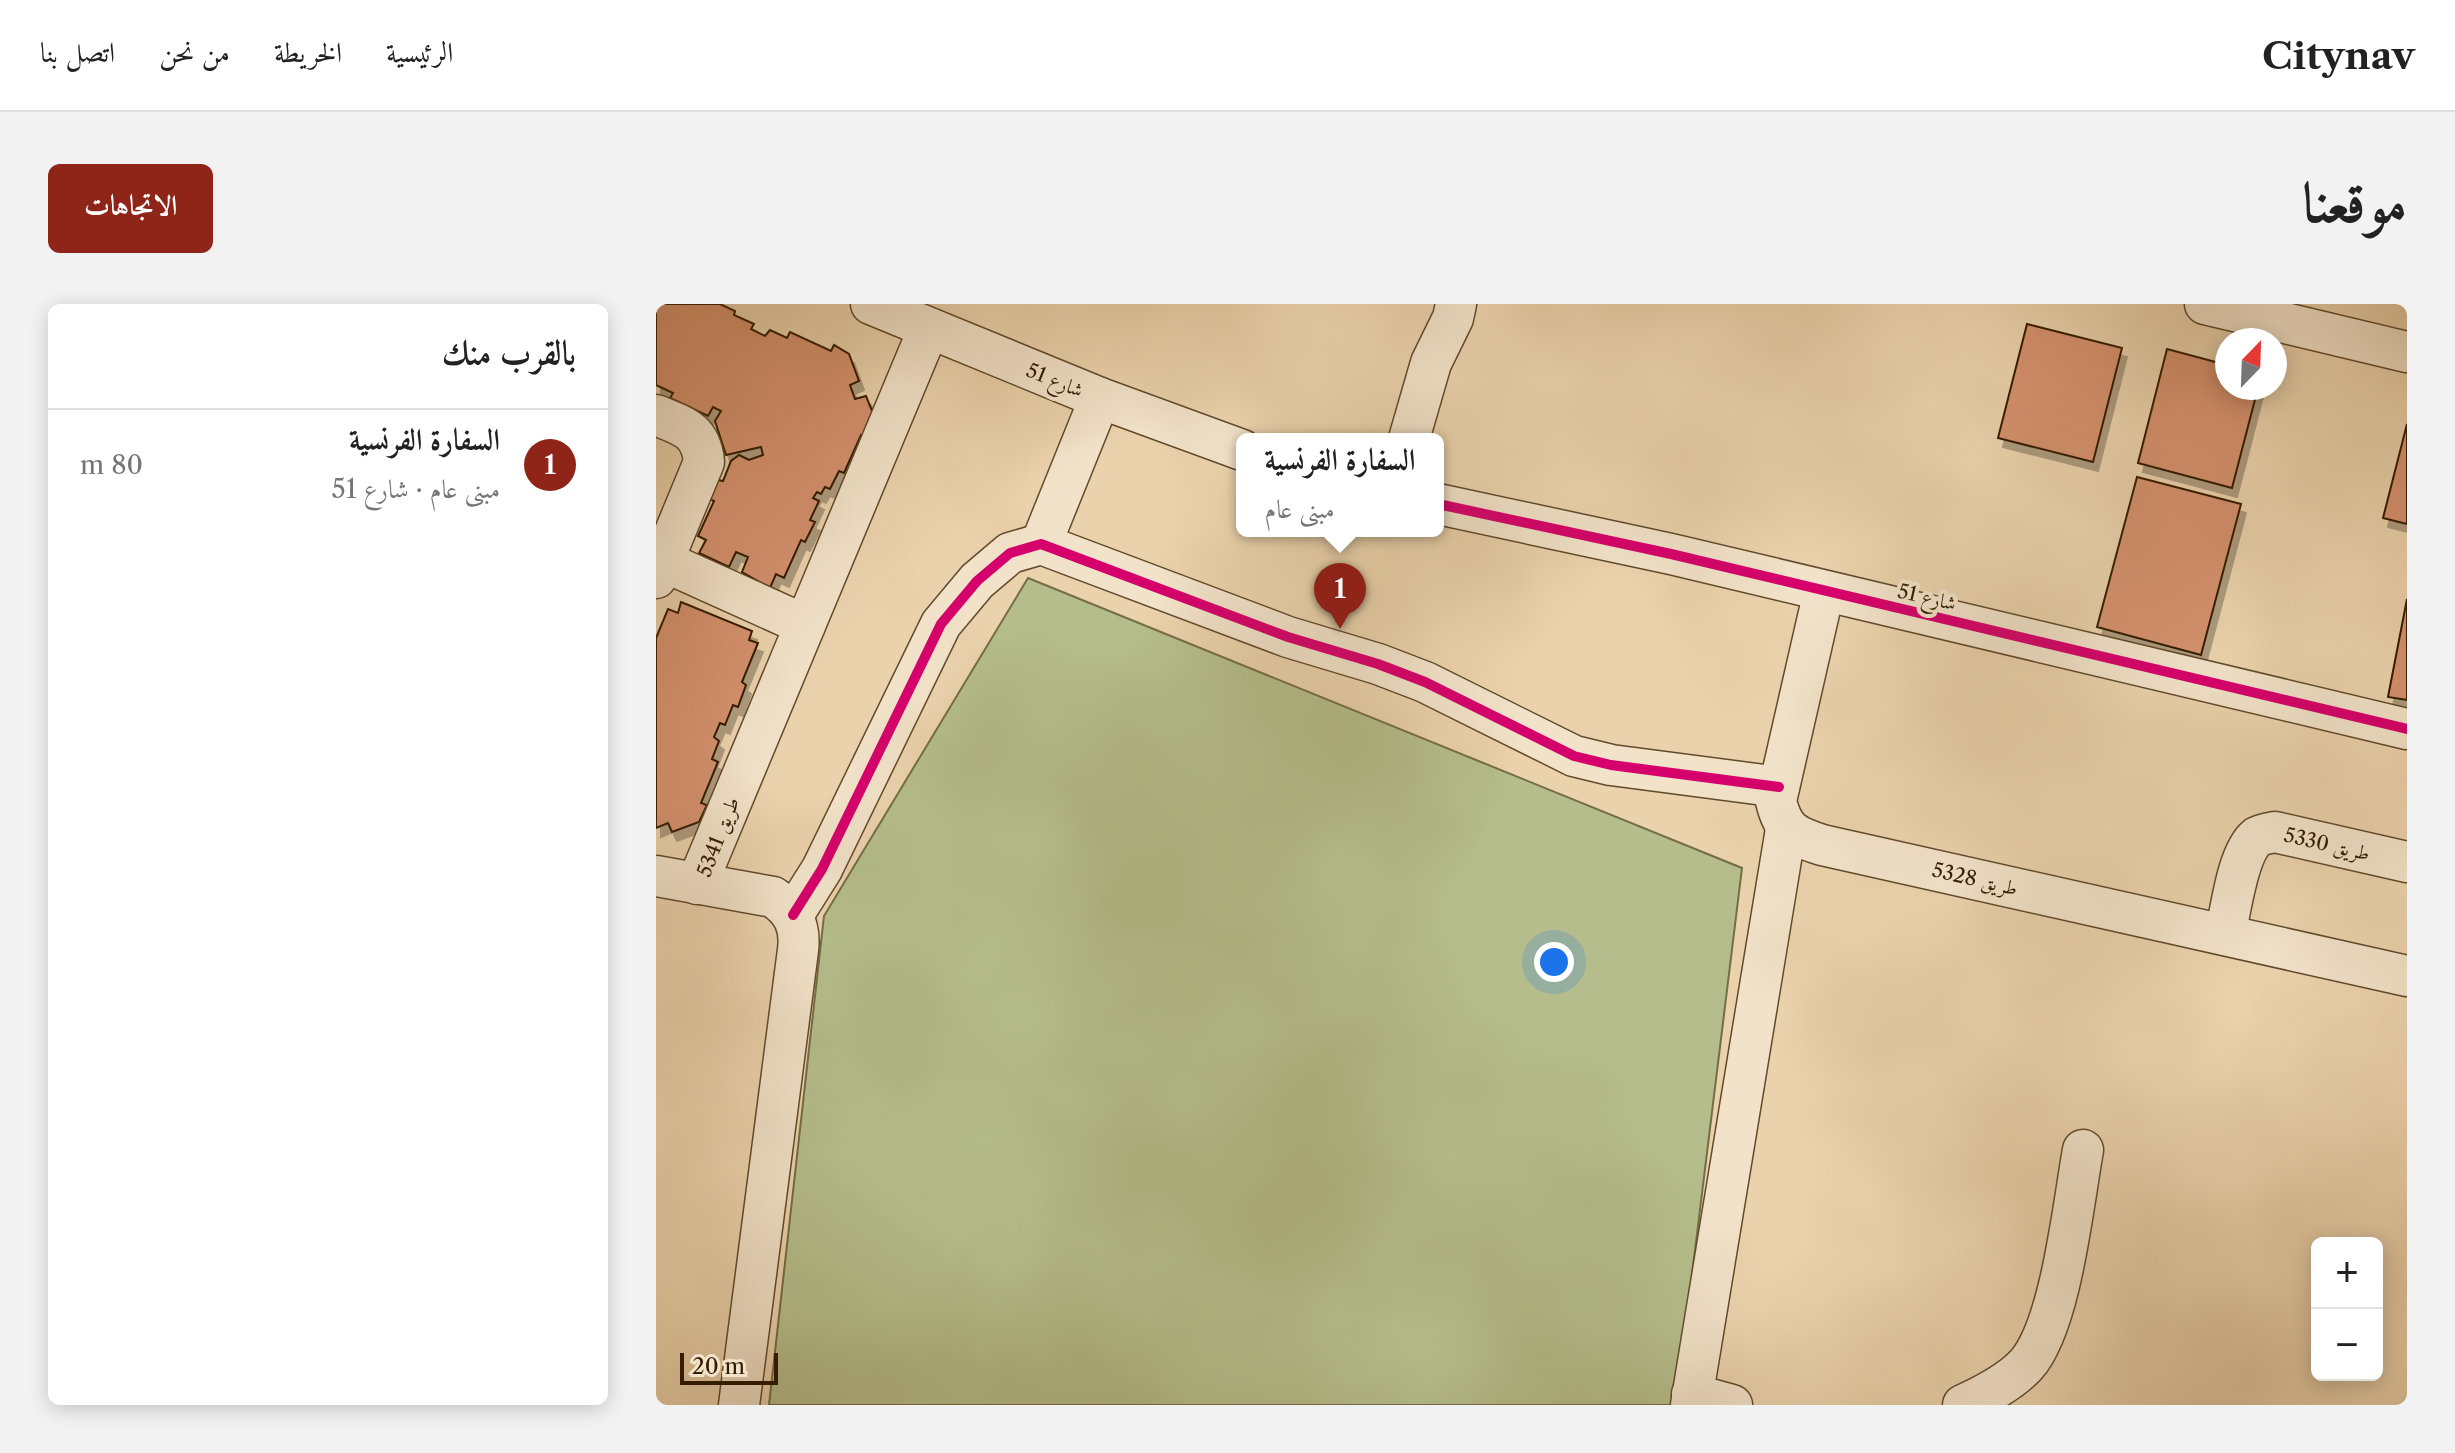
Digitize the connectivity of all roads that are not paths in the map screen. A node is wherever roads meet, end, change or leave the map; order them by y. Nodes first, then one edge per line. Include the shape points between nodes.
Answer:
1 (871, 304) edge
2 (2222, 306) edge
3 (1454, 311) edge
4 (929, 328) junction
5 (2407, 352) edge
6 (1100, 398) junction
7 (656, 415) edge
8 (1411, 433) edge
9 (1439, 433) edge
10 (1236, 448) edge
11 (1444, 505) edge
12 (1041, 544) junction
13 (660, 570) edge
14 (1824, 591) junction
15 (805, 625) junction
16 (2407, 729) edge
17 (1779, 787) junction
18 (1786, 829) junction
19 (2407, 862) edge
20 (656, 876) edge
21 (697, 884) junction
22 (793, 915) junction
23 (2225, 935) junction
24 (2407, 976) edge
25 (2083, 1150) dead end
26 (1692, 1400) edge
27 (739, 1405) edge
28 (1732, 1405) edge
29 (1963, 1405) edge

1 - 4 street, شارع 51
2 - 5 street
3 - 8 street via 1431,363
3 - 9 street via 1454,371
4 - 6 street, شارع 51
4 - 15 street, طريق 5341
6 - 10 street, شارع 51
6 - 12 street
7 - 13 street via 694,434 704,462
11 - 14 street, شارع 51
12 - 17 street via 1425,682 1574,756
12 - 22 street via 1010,553 977,581 941,624 822,869
13 - 15 street
14 - 16 street, شارع 51
14 - 17 street
15 - 21 street, طريق 5341
17 - 18 street via 1776,801
18 - 23 street, طريق 5328 via 1822,845
18 - 26 street
19 - 23 street, طريق 5330 via 2275,832 2259,835 2243,858
20 - 21 street
21 - 22 street, طريق 5341 via 773,897
22 - 27 street via 799,940
23 - 24 street, طريق 5328
25 - 29 street via 2047,1331 2026,1365 1992,1392
26 - 28 street

